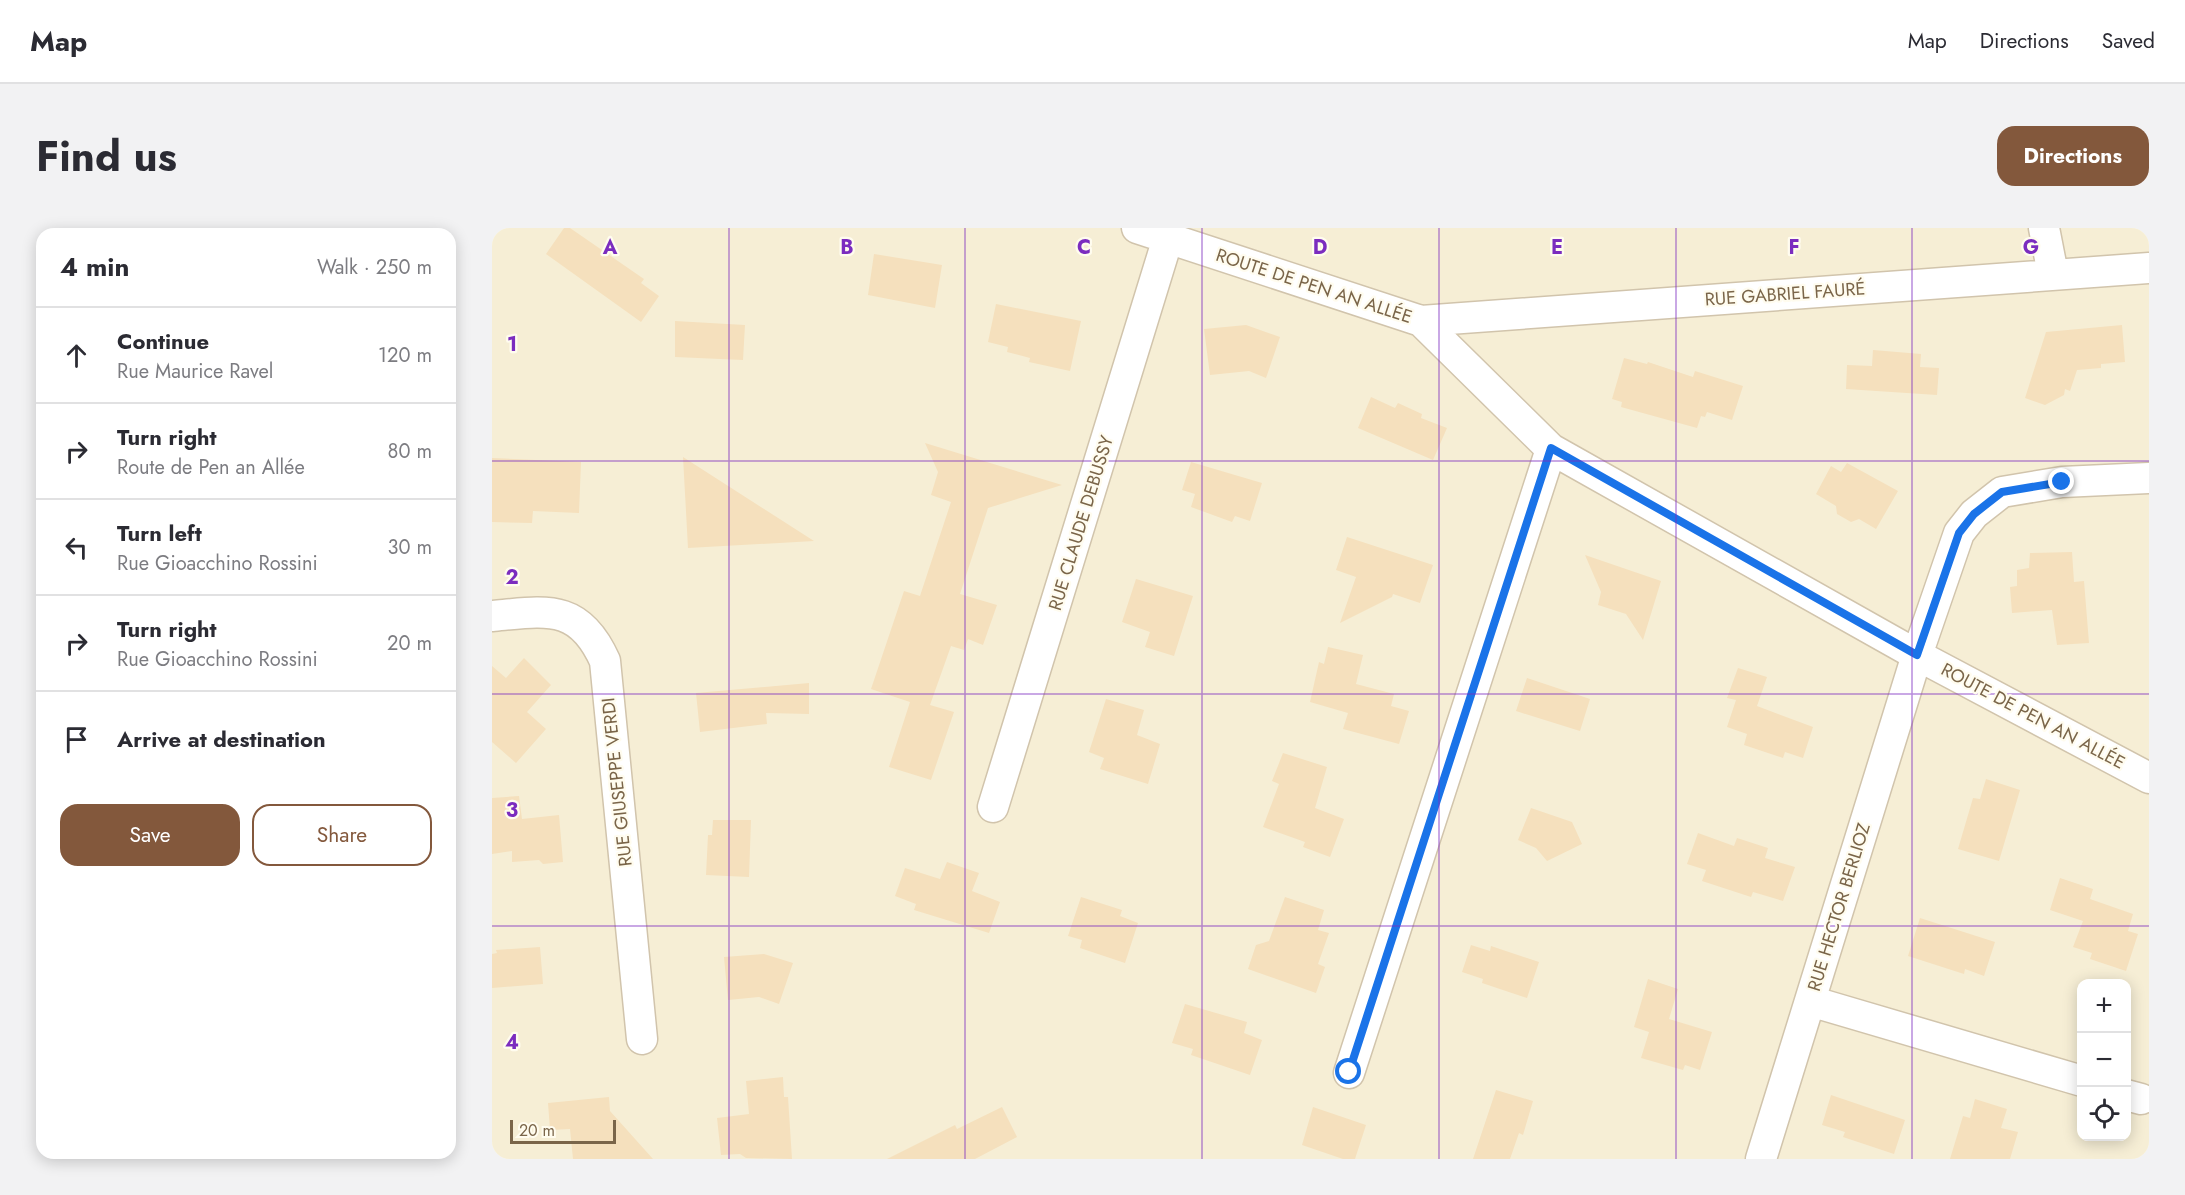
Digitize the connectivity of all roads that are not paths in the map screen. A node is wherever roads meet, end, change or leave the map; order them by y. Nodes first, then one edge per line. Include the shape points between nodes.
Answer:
1 (1137, 228) edge
2 (2044, 228) edge
3 (1167, 238) junction
4 (2149, 268) edge
5 (2053, 274) junction
6 (1421, 321) junction
7 (1551, 448) junction
8 (2149, 478) edge
9 (492, 616) edge
10 (1917, 655) junction
11 (2149, 778) edge
12 (993, 807) dead end
13 (1810, 1001) junction
14 (642, 1039) dead end
15 (1349, 1072) dead end
16 (2077, 1081) edge
17 (1761, 1159) edge

1 - 3 street, ROUTE DE PEN AN ALLÉE
2 - 5 street
3 - 6 street, ROUTE DE PEN AN ALLÉE
3 - 12 street, RUE CLAUDE DEBUSSY
4 - 5 street, RUE GABRIEL FAURÉ
5 - 6 street, RUE GABRIEL FAURÉ
6 - 7 street, ROUTE DE PEN AN ALLÉE
7 - 10 street, ROUTE DE PEN AN ALLÉE
7 - 15 street
8 - 10 street, RUE HECTOR BERLIOZ via 2062,482 2002,492 1974,514 1959,533
9 - 14 street, RUE GIUSEPPE VERDI via 551,611 569,617 586,628 605,661
10 - 11 street, ROUTE DE PEN AN ALLÉE
10 - 13 street, RUE HECTOR BERLIOZ
13 - 16 street
13 - 17 street, RUE HECTOR BERLIOZ

